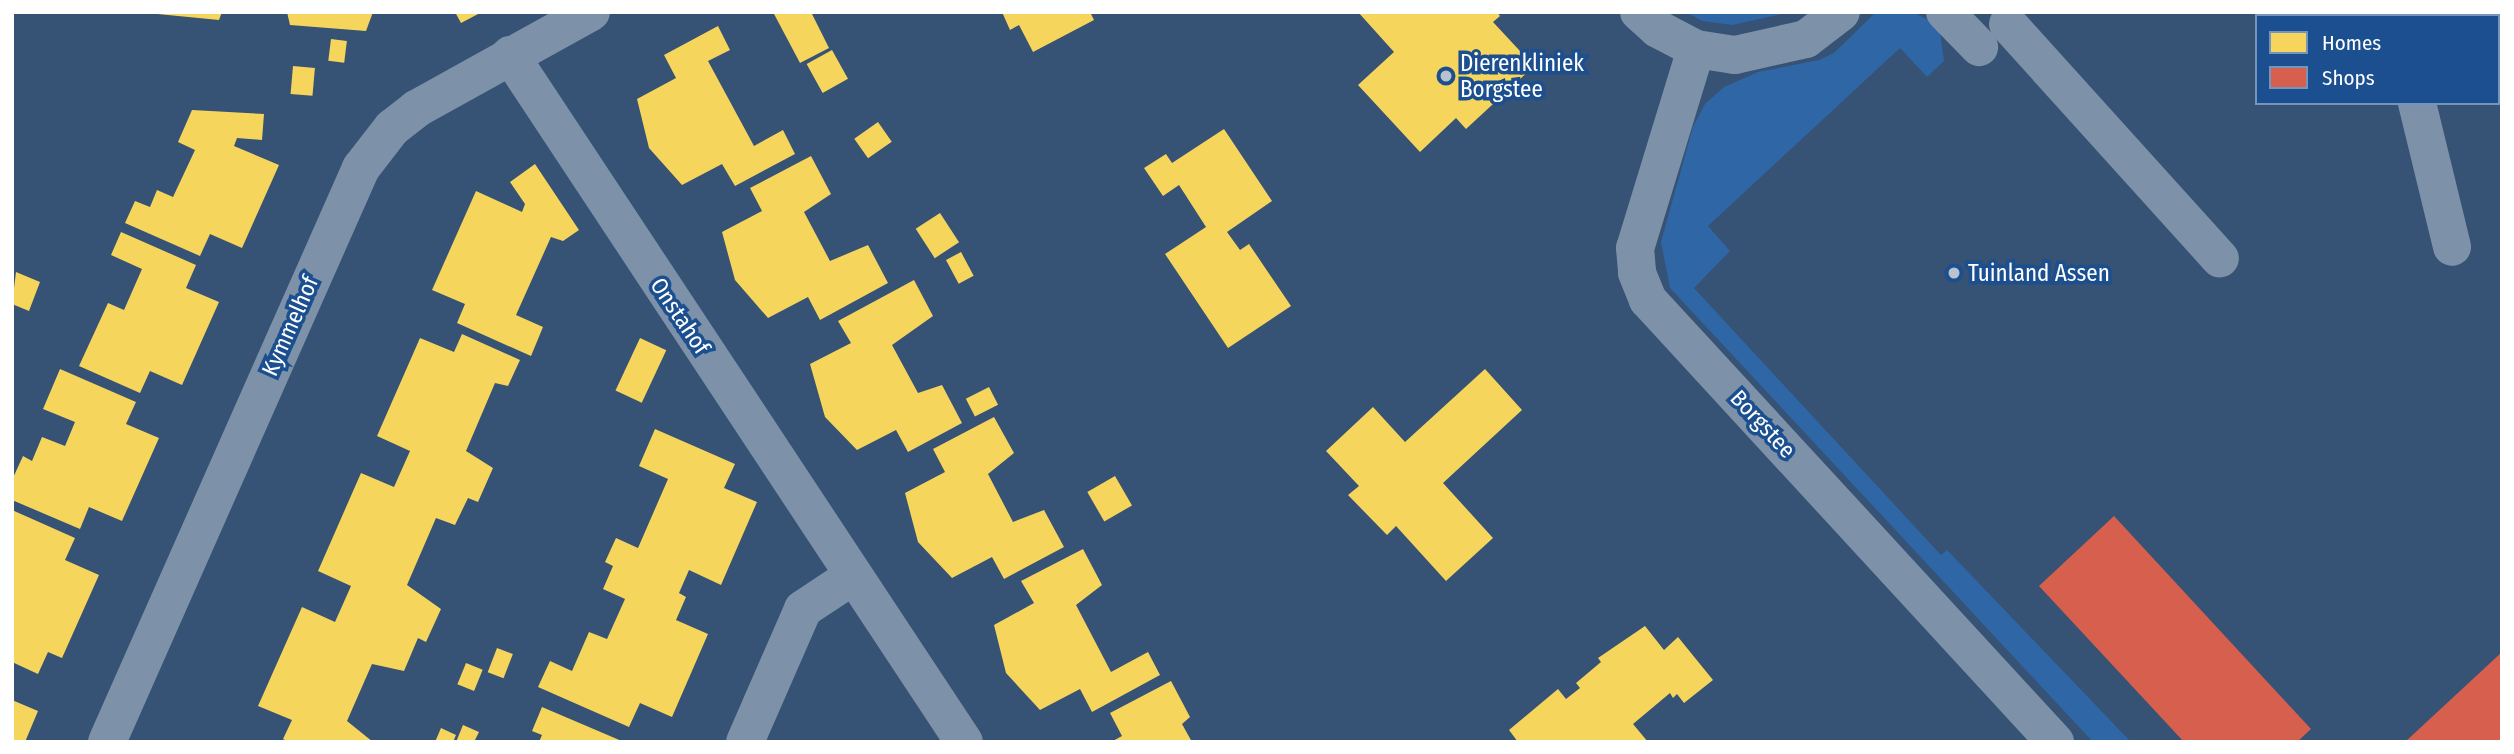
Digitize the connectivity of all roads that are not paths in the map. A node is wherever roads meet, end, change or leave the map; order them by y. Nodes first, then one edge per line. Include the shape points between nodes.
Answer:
1 (591, 12) edge
2 (1639, 12) edge
3 (1841, 12) edge
4 (1945, 12) edge
5 (1696, 49) junction
6 (510, 55) junction
7 (2417, 105) edge
8 (2452, 247) dead end
9 (2220, 259) dead end
10 (853, 576) junction
11 (107, 742) edge
12 (744, 742) edge
13 (964, 742) edge
14 (2055, 742) edge

1 - 6 street, Kymmelhof
2 - 5 street
3 - 5 street via 1806,39 1772,50 1735,55
4 - 9 street via 1993,35
5 - 14 street, Borgstee via 1635,248 1637,273 1648,300
6 - 10 street, Onstahof
6 - 11 street, Kymmelhof via 416,109 392,128 361,168
7 - 8 street
10 - 12 street via 803,609
10 - 13 street, Onstahof

